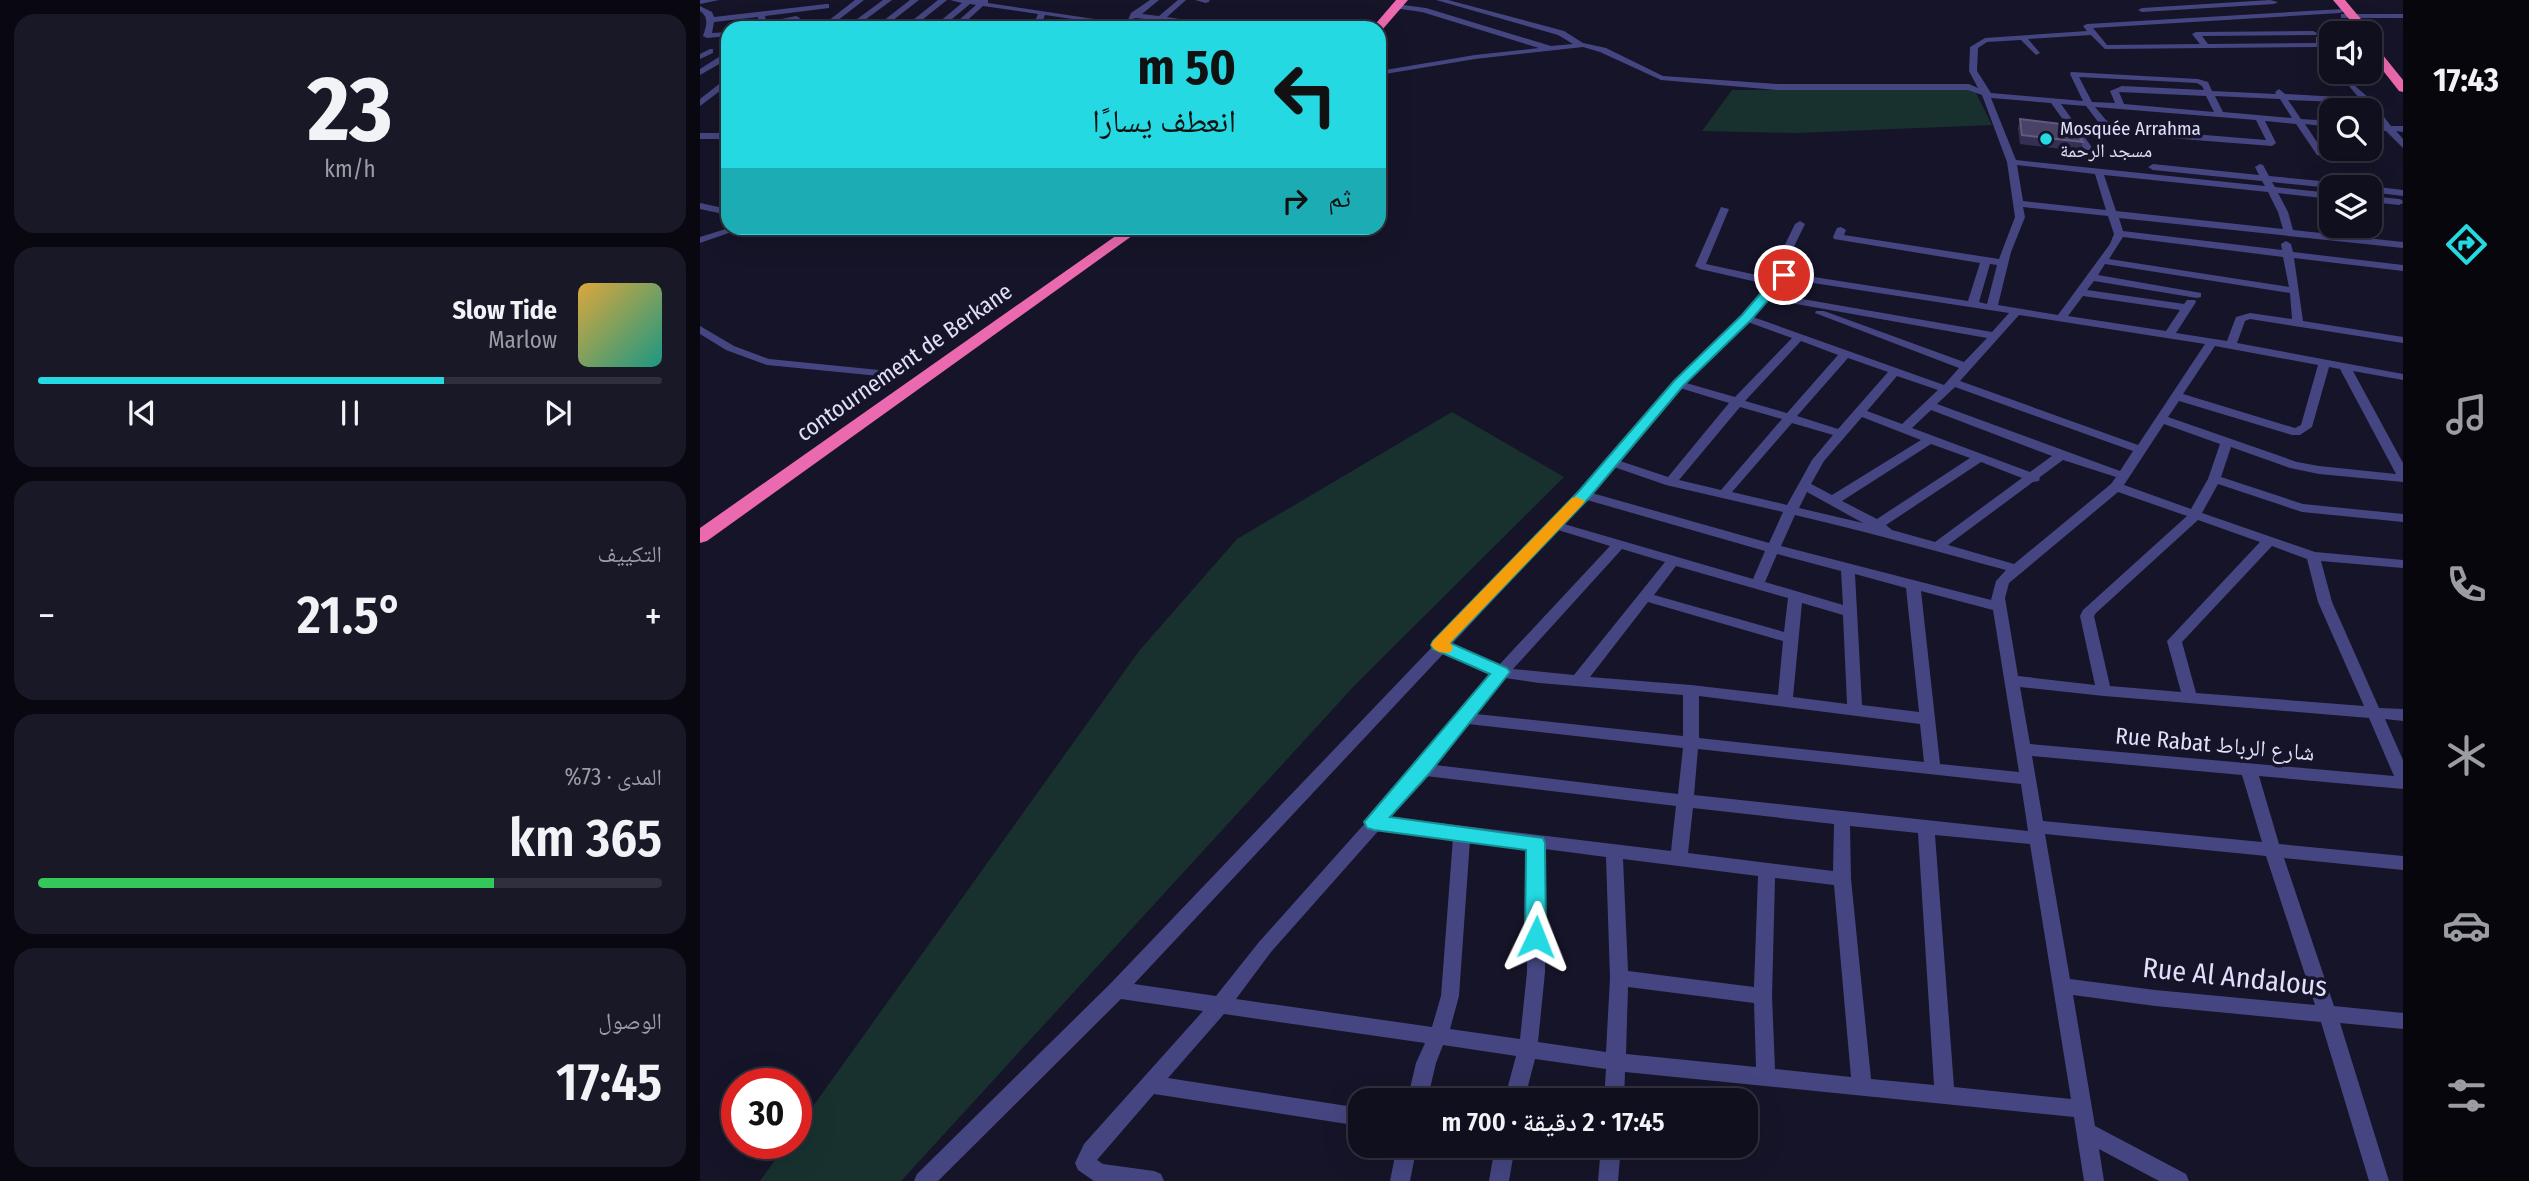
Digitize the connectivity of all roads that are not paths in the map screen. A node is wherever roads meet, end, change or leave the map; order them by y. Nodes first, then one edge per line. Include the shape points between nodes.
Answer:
1 (715, 0) edge
2 (860, 0) edge
3 (888, 0) edge
4 (915, 0) edge
5 (943, 0) edge
6 (954, 0) edge
7 (1155, 0) edge
8 (1182, 0) edge
9 (1440, 0) edge
10 (2331, 0) edge
11 (2273, 1) edge
12 (700, 2) edge
13 (968, 2) junction
14 (984, 2) edge
15 (1397, 2) edge
16 (826, 6) dead end
17 (2344, 11) edge
18 (776, 12) junction
19 (1043, 12) junction
20 (2295, 12) junction
21 (706, 13) edge
22 (2284, 13) junction
23 (1134, 15) junction
24 (2403, 16) edge
25 (1158, 18) junction
26 (2157, 20) junction
27 (762, 21) edge
28 (794, 21) edge
29 (832, 21) edge
30 (859, 21) edge
31 (887, 21) edge
32 (917, 21) edge
33 (945, 21) edge
34 (962, 21) edge
35 (1039, 21) edge
36 (1082, 21) edge
37 (1126, 21) edge
38 (1183, 21) edge
39 (1377, 21) edge
40 (1383, 21) edge
41 (2091, 33) junction
42 (721, 35) edge
43 (707, 36) junction
44 (2316, 36) junction
45 (2319, 37) edge
46 (2023, 38) junction
47 (721, 42) edge
48 (1581, 45) junction
49 (2205, 45) junction
50 (1553, 49) junction
51 (710, 51) dead end
52 (2382, 51) edge
53 (2036, 53) dead end
54 (700, 57) edge
55 (721, 61) edge
56 (2382, 62) edge
57 (1386, 72) edge
58 (2403, 76) edge
59 (701, 78) edge
60 (715, 82) dead end
61 (721, 82) edge
62 (2353, 86) dead end
63 (721, 87) edge
64 (2277, 88) dead end
65 (2403, 88) edge
66 (1985, 92) junction
67 (2208, 94) junction
68 (2282, 98) junction
69 (2364, 98) edge
70 (2319, 99) edge
71 (2054, 101) junction
72 (700, 103) edge
73 (2088, 104) junction
74 (2120, 106) junction
75 (2219, 114) junction
76 (2259, 118) junction
77 (2382, 119) edge
78 (2300, 121) junction
79 (2319, 123) edge
80 (2382, 128) edge
81 (2389, 128) junction
82 (2403, 129) edge
83 (700, 136) edge
84 (721, 136) edge
85 (2403, 145) edge
86 (2319, 149) edge
87 (2011, 157) junction
88 (2169, 157) dead end
89 (2085, 163) junction
90 (2260, 167) dead end
91 (2098, 170) junction
92 (2173, 174) junction
93 (2266, 178) junction
94 (2319, 184) edge
95 (2272, 190) junction
96 (2382, 190) edge
97 (2403, 192) edge
98 (2319, 195) edge
99 (2382, 200) edge
100 (2403, 202) edge
101 (2019, 204) junction
102 (700, 206) edge
103 (1724, 208) dead end
104 (721, 210) edge
105 (2113, 213) junction
106 (1800, 225) dead end
107 (700, 230) edge
108 (1840, 230) dead end
109 (2286, 232) junction
110 (721, 233) edge
111 (2119, 234) junction
112 (716, 235) junction
113 (1115, 235) edge
114 (1126, 235) edge
115 (700, 240) edge
116 (2403, 245) edge
117 (2288, 253) junction
118 (1986, 261) junction
119 (2104, 261) junction
120 (2003, 263) junction
121 (2403, 268) edge
122 (1780, 274) junction
123 (2091, 277) junction
124 (2295, 291) junction
125 (2080, 292) junction
126 (1767, 296) junction
127 (1973, 299) junction
128 (1789, 301) junction
129 (1993, 302) junction
130 (2186, 308) junction
131 (2017, 311) junction
132 (1746, 317) junction
133 (2061, 318) junction
134 (2298, 322) junction
135 (700, 329) edge
136 (2169, 335) junction
137 (1800, 336) junction
138 (1994, 337) junction
139 (2403, 340) edge
140 (2212, 342) junction
141 (2231, 345) junction
142 (1846, 353) junction
143 (2325, 362) junction
144 (2344, 366) junction
145 (1966, 367) junction
146 (1895, 371) junction
147 (879, 373) dead end
148 (2403, 377) edge
149 (1678, 384) junction
150 (1949, 386) junction
151 (2176, 396) junction
152 (1737, 402) junction
153 (1928, 405) junction
154 (1859, 412) junction
155 (1787, 418) junction
156 (2161, 419) junction
157 (1904, 429) junction
158 (1839, 433) junction
159 (1930, 439) junction
160 (2227, 442) junction
161 (2141, 450) junction
162 (2062, 455) junction
163 (1979, 458) junction
164 (1612, 463) junction
165 (2403, 476) edge
166 (2034, 478) junction
167 (2214, 479) junction
168 (1671, 482) junction
169 (2120, 482) junction
170 (1805, 486) junction
171 (1584, 495) junction
172 (1723, 495) junction
173 (1832, 500) junction
174 (1791, 510) junction
175 (2196, 515) junction
176 (2403, 518) edge
177 (700, 526) edge
178 (1554, 526) junction
179 (1882, 529) junction
180 (700, 537) edge
181 (2270, 540) junction
182 (1617, 546) junction
183 (1935, 548) junction
184 (1774, 549) junction
185 (2313, 556) junction
186 (1672, 562) junction
187 (2403, 564) edge
188 (1848, 569) junction
189 (2017, 569) junction
190 (1757, 584) junction
191 (1913, 586) junction
192 (1644, 597) junction
193 (1795, 597) junction
194 (1999, 607) junction
195 (1850, 612) junction
196 (1789, 638) junction
197 (1439, 645) junction
198 (1502, 672) junction
199 (1578, 681) junction
200 (2012, 681) junction
201 (1691, 690) junction
202 (2104, 691) junction
203 (2190, 698) junction
204 (1785, 702) junction
205 (1855, 710) junction
206 (2373, 712) junction
207 (2403, 715) edge
208 (1463, 718) junction
209 (1928, 719) junction
210 (1691, 744) junction
211 (2023, 749) junction
212 (1422, 770) junction
213 (1933, 770) junction
214 (2249, 771) junction
215 (2028, 779) junction
216 (2403, 780) edge
217 (1684, 801) junction
218 (1842, 819) junction
219 (1374, 822) junction
220 (1926, 828) junction
221 (2036, 832) junction
222 (1462, 834) junction
223 (1536, 843) junction
224 (2271, 851) junction
225 (1614, 853) junction
226 (1679, 859) junction
227 (2403, 863) edge
228 (1767, 872) junction
229 (1842, 880) junction
230 (1619, 978) junction
231 (2062, 986) junction
232 (1117, 990) junction
233 (1763, 996) junction
234 (1220, 1005) junction
235 (2328, 1015) junction
236 (2403, 1021) edge
237 (1438, 1036) junction
238 (1528, 1049) junction
239 (1617, 1062) junction
240 (1766, 1076) junction
241 (1150, 1084) junction
242 (1420, 1088) edge
243 (1518, 1088) edge
244 (1615, 1088) edge
245 (1862, 1088) junction
246 (1945, 1097) junction
247 (2082, 1109) junction
248 (1348, 1115) edge
249 (2085, 1131) junction
250 (1405, 1158) edge
251 (1503, 1158) edge
252 (1610, 1158) edge
253 (924, 1181) edge
254 (1154, 1181) edge
255 (1400, 1181) edge
256 (1499, 1181) edge
257 (1608, 1181) edge
258 (2094, 1181) edge
259 (2179, 1181) edge
260 (2379, 1181) edge

1 - 12 street
2 - 29 street
3 - 30 street
4 - 31 street
5 - 32 street
6 - 13 street
7 - 23 street
8 - 25 street
9 - 48 street via 1561,33
10 - 17 highway
11 - 22 street
11 - 26 street via 2139,7
13 - 14 street
13 - 33 street
14 - 19 street
14 - 34 street
15 - 39 highway
15 - 40 highway
15 - 50 street
16 - 18 street
17 - 20 street
17 - 24 street
18 - 21 street via 774,2
18 - 27 street
19 - 35 street
19 - 36 street
20 - 22 street
20 - 44 street
21 - 27 street
21 - 43 street
22 - 26 street
23 - 25 street
23 - 37 street
25 - 38 street
26 - 41 street via 2087,26
27 - 28 street
41 - 46 street
41 - 49 street via 2105,47
42 - 43 street
43 - 47 street via 702,41
44 - 45 street
44 - 49 street via 2320,44 2316,45
44 - 49 street via 2196,34
46 - 53 street
46 - 66 street via 1976,43 1973,71
48 - 50 street
48 - 66 street via 1603,50 1661,78 1777,87 1969,87
50 - 57 street
51 - 54 street
52 - 58 highway
55 - 59 street
56 - 65 highway
60 - 61 street
62 - 69 street
63 - 72 street
64 - 68 street
66 - 71 street
66 - 87 street
67 - 68 street
67 - 73 street via 2205,84 2193,80 2074,74
67 - 74 street via 2117,90
67 - 75 street
68 - 70 street
68 - 78 street
71 - 73 street
71 - 89 street via 2086,146
73 - 74 street
73 - 76 street via 2117,131 2272,143
74 - 75 street
75 - 76 street
76 - 78 street
77 - 81 street
78 - 79 street
78 - 86 street
80 - 81 street
81 - 82 street
81 - 85 street
83 - 84 street
87 - 89 street
87 - 101 street
88 - 92 street
89 - 91 street
89 - 92 street
90 - 93 street
91 - 92 street
91 - 105 street
92 - 93 street
92 - 95 street
93 - 94 street
93 - 95 street
95 - 98 street
95 - 109 street
96 - 97 street
99 - 100 street
101 - 105 street
101 - 120 street via 2020,217
102 - 104 street
103 - 122 street via 1700,266
105 - 109 street
105 - 111 street
106 - 122 street
107 - 112 street
108 - 118 street via 1838,237
109 - 116 street
109 - 117 street
110 - 112 street
111 - 117 street
111 - 119 street
112 - 115 street
113 - 177 highway
114 - 180 highway, contournement de Berkane
117 - 121 street
117 - 124 street
118 - 120 street
118 - 127 street
119 - 123 street
119 - 124 street
120 - 129 street
122 - 126 street
122 - 127 street
123 - 125 street
123 - 130 street via 2197,295
124 - 134 street
125 - 130 street
125 - 133 street
126 - 128 street
126 - 132 street
127 - 129 street
128 - 138 street
128 - 145 street
129 - 131 street
130 - 136 street
131 - 133 street
131 - 138 street
132 - 137 street
132 - 149 street
133 - 136 street
134 - 139 street
134 - 141 street via 2244,316
135 - 147 street via 730,348 767,362
136 - 140 street
137 - 142 street
137 - 152 street
138 - 145 street
140 - 141 street
140 - 151 street
141 - 143 street
142 - 146 street
142 - 155 street
143 - 144 street
143 - 151 street via 2306,427 2296,432
144 - 148 street
144 - 165 street
145 - 150 street
146 - 150 street
146 - 154 street
149 - 152 street
149 - 164 street
150 - 153 street
150 - 161 street
151 - 156 street
152 - 155 street
152 - 168 street
153 - 157 street
153 - 162 street
154 - 157 street
154 - 158 street
155 - 158 street
155 - 172 street
156 - 160 street
156 - 161 street
157 - 159 street
158 - 170 street
159 - 163 street
159 - 173 street
160 - 165 street via 2306,468
160 - 167 street
161 - 169 street
162 - 166 street
162 - 169 street
163 - 166 street
163 - 179 street
164 - 168 street
164 - 171 street
166 - 183 street
167 - 175 street
167 - 176 street via 2302,508
168 - 172 street
169 - 175 street
169 - 189 street
170 - 173 street
170 - 174 street
171 - 178 street
171 - 184 street
172 - 174 street
173 - 179 street
174 - 179 street
174 - 184 street
175 - 181 street
175 - 202 street via 2087,616
178 - 182 street
178 - 197 street
179 - 183 street
181 - 185 street
181 - 203 street via 2174,640
182 - 186 street
182 - 198 street
183 - 189 street
184 - 188 street
184 - 190 street
185 - 187 street
185 - 206 street via 2325,601
186 - 190 street
186 - 192 street
188 - 191 street
188 - 195 street
189 - 194 street via 1999,589
190 - 193 street
191 - 194 street
191 - 209 street
192 - 196 street
192 - 199 street
193 - 195 street
193 - 196 street
194 - 200 street
195 - 205 street
196 - 204 street
197 - 198 street
197 - 232 street
198 - 199 street
198 - 208 street
199 - 201 street
200 - 202 street
200 - 211 street
201 - 204 street
201 - 210 street
202 - 203 street
203 - 206 street
204 - 205 street
205 - 209 street
206 - 207 street
206 - 216 street
208 - 210 street
208 - 212 street
209 - 213 street
210 - 213 street
210 - 217 street
211 - 214 street, Rue Rabat شارع الرباط
211 - 215 street
212 - 217 street
212 - 219 street
213 - 215 street
214 - 216 street, Rue Rabat شارع الرباط
214 - 224 street
215 - 221 street
217 - 218 street
217 - 226 street
218 - 220 street
218 - 229 street
219 - 222 street
219 - 234 street
220 - 221 street
220 - 246 street
221 - 224 street
221 - 231 street
222 - 223 street
222 - 237 street via 1450,996
223 - 225 street
223 - 238 street via 1537,910
224 - 227 street
224 - 235 street
225 - 226 street
225 - 230 street
226 - 228 street
228 - 229 street
228 - 233 street
229 - 245 street
230 - 233 street
230 - 239 street
231 - 235 street, Rue Al Andalous
231 - 247 street
232 - 234 street
232 - 253 street
233 - 240 street
234 - 237 street
234 - 241 street
235 - 236 street, Rue Al Andalous
235 - 260 street
237 - 238 street
237 - 242 street
238 - 239 street
238 - 243 street
239 - 240 street
239 - 244 street
240 - 245 street
241 - 248 street
241 - 254 street via 1085,1163 1099,1173
245 - 246 street
246 - 247 street
247 - 249 street
249 - 258 street
249 - 259 street
250 - 255 street
251 - 256 street
252 - 257 street

